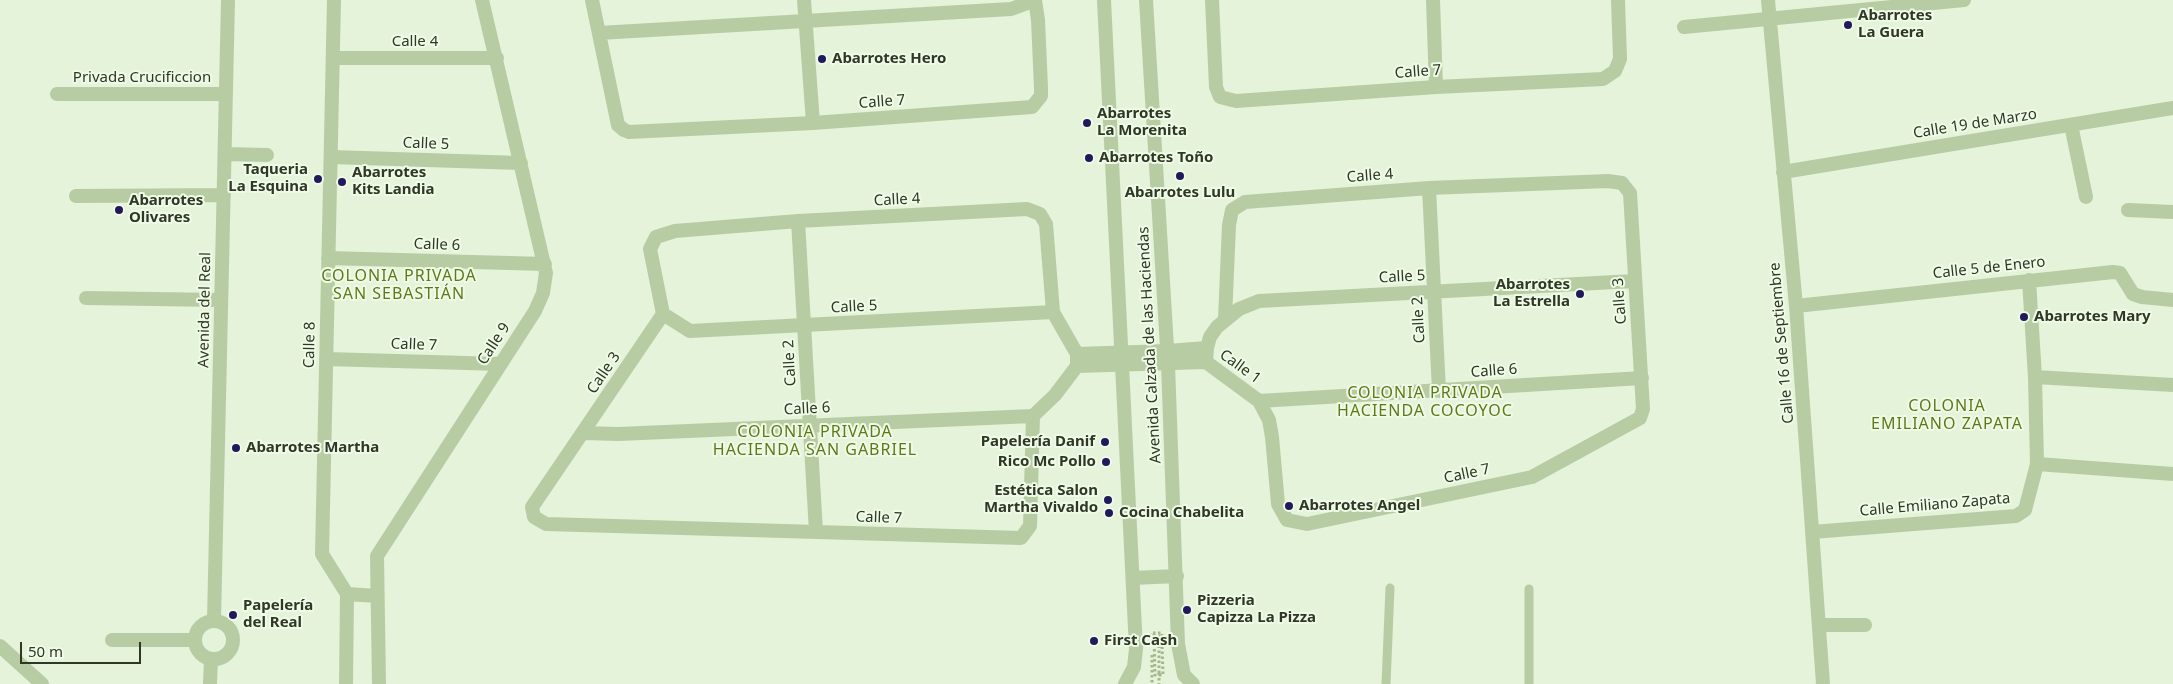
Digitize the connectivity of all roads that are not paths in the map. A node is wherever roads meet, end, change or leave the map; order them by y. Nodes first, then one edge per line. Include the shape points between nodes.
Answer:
1 (228, 0) edge
2 (334, 0) edge
3 (482, 0) edge
4 (592, 0) edge
5 (804, 0) edge
6 (1030, 0) edge
7 (1035, 0) edge
8 (1104, 0) edge
9 (1146, 0) edge
10 (1212, 0) edge
11 (1433, 0) edge
12 (1618, 0) edge
13 (1768, 0) edge
14 (1964, 0) edge
15 (1768, 19) junction
16 (806, 20) junction
17 (1684, 27) dead end
18 (599, 33) junction
19 (333, 58) junction
20 (497, 58) junction
21 (1436, 87) junction
22 (57, 94) dead end
23 (226, 94) junction
24 (2173, 108) edge
25 (813, 123) junction
26 (2071, 125) junction
27 (224, 154) junction
28 (267, 155) dead end
29 (331, 157) junction
30 (521, 163) junction
31 (1783, 172) junction
32 (1622, 184) joint
33 (1429, 188) junction
34 (224, 195) junction
35 (76, 196) dead end
36 (2086, 197) dead end
37 (2128, 210) dead end
38 (2173, 212) edge
39 (798, 221) junction
40 (328, 258) junction
41 (545, 264) junction
42 (2029, 280) junction
43 (1634, 281) junction
44 (1434, 291) junction
45 (86, 298) dead end
46 (221, 300) junction
47 (2173, 300) edge
48 (1796, 306) junction
49 (1053, 312) junction
50 (663, 314) junction
51 (1225, 319) junction
52 (804, 326) junction
53 (1206, 348) junction
54 (1168, 358) junction
55 (326, 359) junction
56 (1121, 359) junction
57 (1077, 360) junction
58 (1206, 362) junction
59 (501, 364) junction
60 (2035, 377) junction
61 (1642, 378) junction
62 (2173, 385) edge
63 (1439, 391) junction
64 (1259, 401) junction
65 (1033, 416) junction
66 (1640, 418) joint
67 (810, 425) junction
68 (583, 433) junction
69 (2037, 464) junction
70 (2173, 474) edge
71 (534, 517) joint
72 (1287, 520) joint
73 (816, 532) junction
74 (1812, 532) junction
75 (1177, 576) junction
76 (1133, 578) junction
77 (1390, 588) dead end
78 (1529, 589) dead end
79 (347, 594) junction
80 (377, 596) junction
81 (214, 620) junction
82 (1865, 625) dead end
83 (1820, 626) junction
84 (112, 640) dead end
85 (194, 640) junction
86 (0, 646) edge
87 (211, 659) junction
88 (42, 684) edge
89 (210, 684) edge
90 (346, 684) edge
91 (378, 684) edge
92 (1125, 684) edge
93 (1193, 684) edge
94 (1386, 684) edge
95 (1529, 684) edge
96 (1823, 684) edge

1 - 23 street, Avenida del Real
2 - 19 street, Calle 8
3 - 20 street, Calle 9
4 - 18 street
5 - 16 street
6 - 16 street via 1011,9
7 - 25 street, Calle 7 via 1041,96 1032,107
8 - 56 street, Avenida Calzada de las Haciendas
9 - 54 street, Avenida Calzada de las Haciendas
10 - 21 street, Calle 7 via 1216,87 1220,97 1236,101
11 - 21 street
12 - 21 street, Calle 7 via 1620,59 1616,71 1603,79
13 - 15 street, Calle 16 de Septiembre
14 - 15 street
15 - 17 street
15 - 31 street, Calle 16 de Septiembre
16 - 18 street
16 - 25 street
18 - 25 street, Calle 7 via 618,124 624,130
19 - 20 street, Calle 4
19 - 29 street, Calle 8
20 - 30 street, Calle 9
22 - 23 street, Privada Crucificcion
23 - 27 street, Avenida del Real
24 - 26 street, Calle 19 de Marzo
26 - 31 street, Calle 19 de Marzo
26 - 36 street
27 - 28 street
27 - 34 street, Avenida del Real
29 - 30 street, Calle 5
29 - 40 street, Calle 8
30 - 41 street, Calle 9
31 - 48 street, Calle 16 de Septiembre
32 - 33 street, Calle 4 via 1608,181
32 - 43 street, Calle 3 via 1630,193
33 - 44 street, Calle 2
33 - 51 street, Calle 4 via 1245,202 1232,210
34 - 35 street
34 - 46 street, Avenida del Real
37 - 38 street
39 - 49 street, Calle 4 via 1027,209 1040,214 1046,224
39 - 50 street, Calle 4 via 675,231 656,237 650,249
39 - 52 street, Calle 2
40 - 41 street, Calle 6
40 - 55 street, Calle 8
41 - 59 street, Calle 9 via 539,302
42 - 47 street, Calle 5 de Enero via 2120,273 2133,294
42 - 48 street, Calle 5 de Enero
42 - 60 street, Calle Emiliano Zapata
43 - 44 street, Calle 5
43 - 61 street, Calle 3
44 - 51 street, Calle 5 via 1259,301
44 - 63 street, Calle 2
45 - 46 street
46 - 81 street, Avenida del Real
48 - 74 street, Calle 16 de Septiembre
49 - 52 street, Calle 5
49 - 57 street
50 - 52 street, Calle 5 via 690,331
50 - 68 street, Calle 3
51 - 53 street, Calle 5 via 1210,337
52 - 67 street, Calle 2
53 - 54 street, Calle 1
53 - 58 street
54 - 56 street, Calle 1
54 - 58 street, Calle 1
54 - 75 street, Avenida Calzada de las Haciendas
55 - 59 street, Calle 7
55 - 79 street, Calle 8 via 322,554
56 - 57 street, Calle 1
56 - 76 street, Avenida Calzada de las Haciendas
57 - 65 street via 1055,395
58 - 64 street, Calle 1
59 - 80 street, Calle 9 via 378,556
60 - 62 street
60 - 69 street, Calle Emiliano Zapata
61 - 63 street, Calle 6
61 - 66 street, Calle 3 via 1643,409
63 - 64 street, Calle 6
64 - 72 street, Calle 1 via 1268,420 1278,504
65 - 67 street, Calle 6
65 - 73 street, Calle 7 via 1030,526 1021,538
66 - 72 street, Calle 7 via 1532,477 1307,524
67 - 68 street, Calle 6
67 - 73 street, Calle 2
68 - 71 street, Calle 3 via 532,507
69 - 70 street
69 - 74 street, Calle Emiliano Zapata via 2025,510 2016,516
71 - 73 street, Calle 7 via 546,524
74 - 83 street, Calle 16 de Septiembre
75 - 76 street
75 - 93 street, Avenida Calzada de las Haciendas via 1178,644 1184,675
76 - 92 street, Avenida Calzada de las Haciendas via 1136,649 1134,667
77 - 94 lane
78 - 95 lane
79 - 80 street
79 - 90 street
80 - 91 street, Calle 9
81 - 85 street via 202,624
81 - 87 street via 231,631 233,645 224,656
82 - 83 street
83 - 96 street, Calle 16 de Septiembre
84 - 85 street
85 - 87 street via 198,651
86 - 88 street
87 - 89 street

